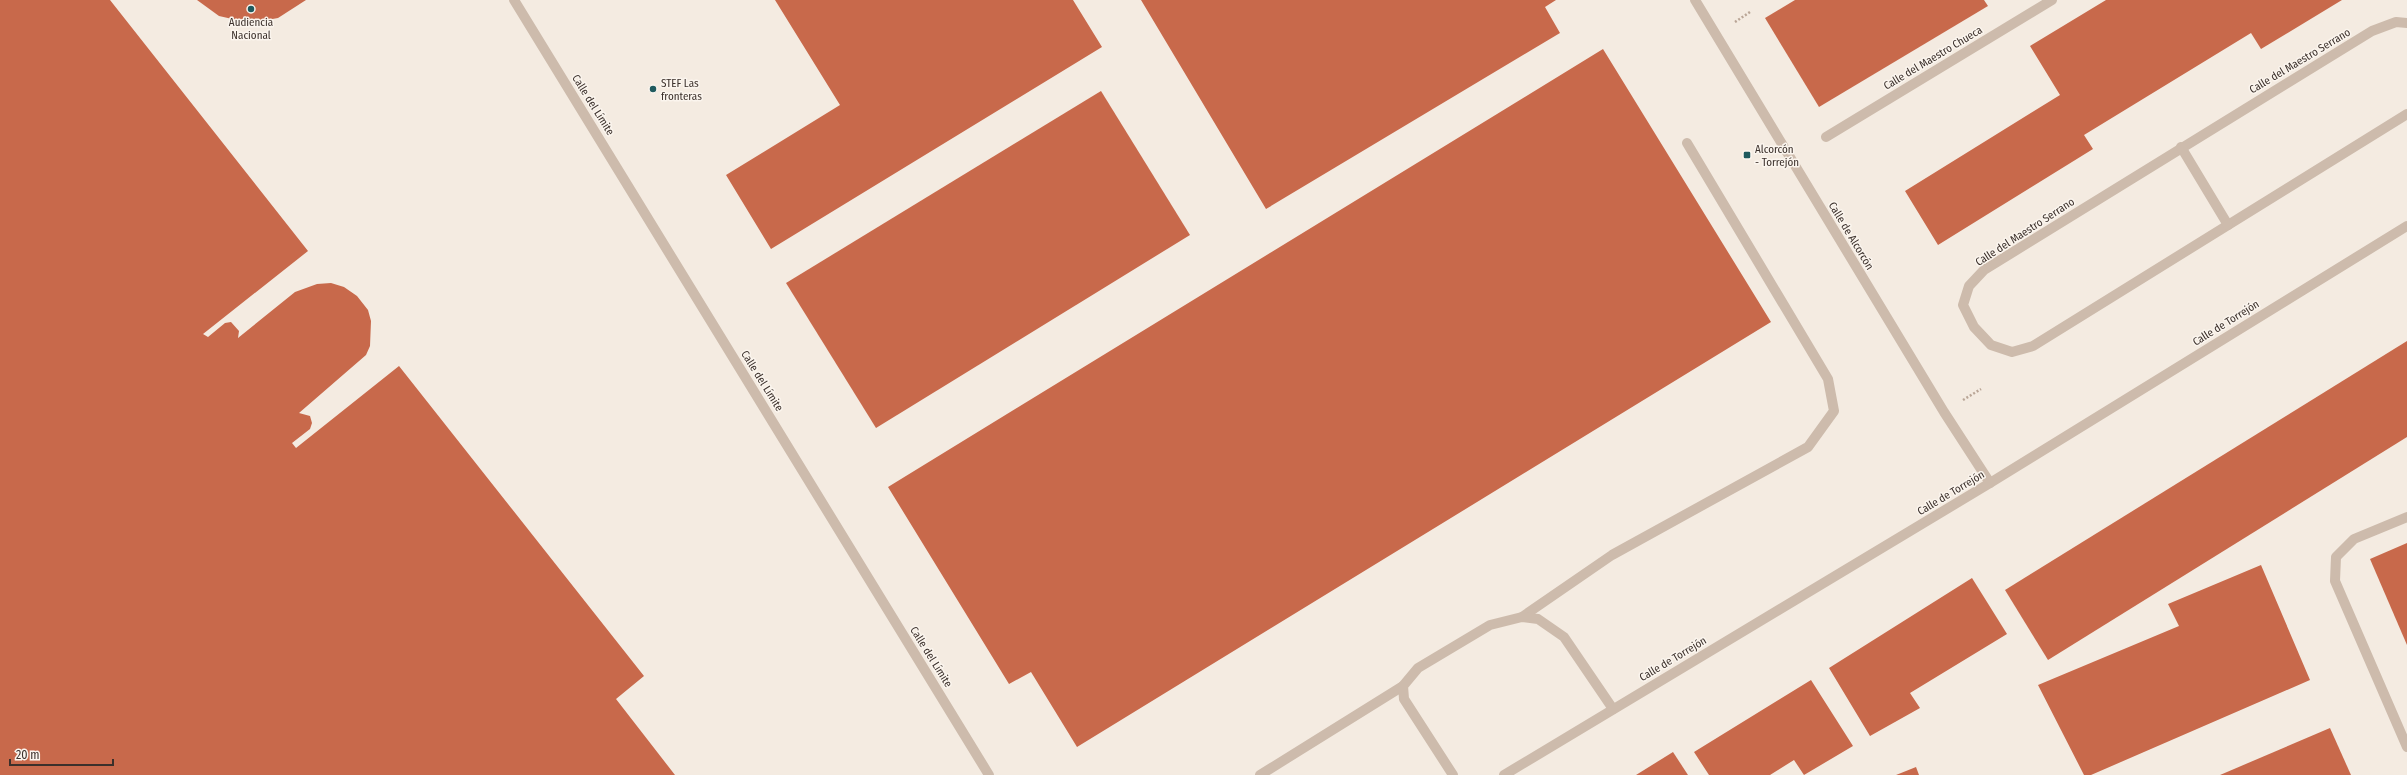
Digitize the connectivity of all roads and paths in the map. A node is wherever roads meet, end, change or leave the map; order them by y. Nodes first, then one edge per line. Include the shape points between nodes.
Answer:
1 (514, 0) edge
2 (1695, 0) edge
3 (2052, 0) edge
4 (2407, 23) edge
5 (2407, 114) edge
6 (1826, 137) dead end
7 (1687, 143) dead end
8 (2181, 148) junction
9 (2228, 225) junction
10 (2407, 226) edge
11 (1990, 483) junction
12 (2407, 517) edge
13 (1522, 616) junction
14 (1403, 686) junction
15 (1613, 709) junction
16 (2407, 747) edge
17 (989, 775) edge
18 (1260, 775) edge
19 (1453, 775) edge
20 (1504, 775) edge

1 - 17 street, Calle del Límite
2 - 11 street, Calle de Alcorcón via 1944,412
3 - 6 street, Calle del Maestro Chueca
4 - 8 street, Calle del Maestro Serrano via 2396,22 2372,31
5 - 9 street, Calle del Maestro Serrano
7 - 13 street via 1828,379 1834,412 1808,447 1612,555
8 - 9 street
8 - 9 street, Calle del Maestro Serrano via 1984,270 1969,286 1963,305 1974,327 1991,344 2012,352 2033,346
10 - 11 street, Calle de Torrejón
11 - 15 street, Calle de Torrejón
12 - 16 street via 2354,539 2336,557 2335,581
13 - 14 street via 1490,625 1418,668
13 - 15 street via 1538,619 1564,637
14 - 18 street
14 - 19 street via 1404,700
15 - 20 street, Calle de Torrejón

